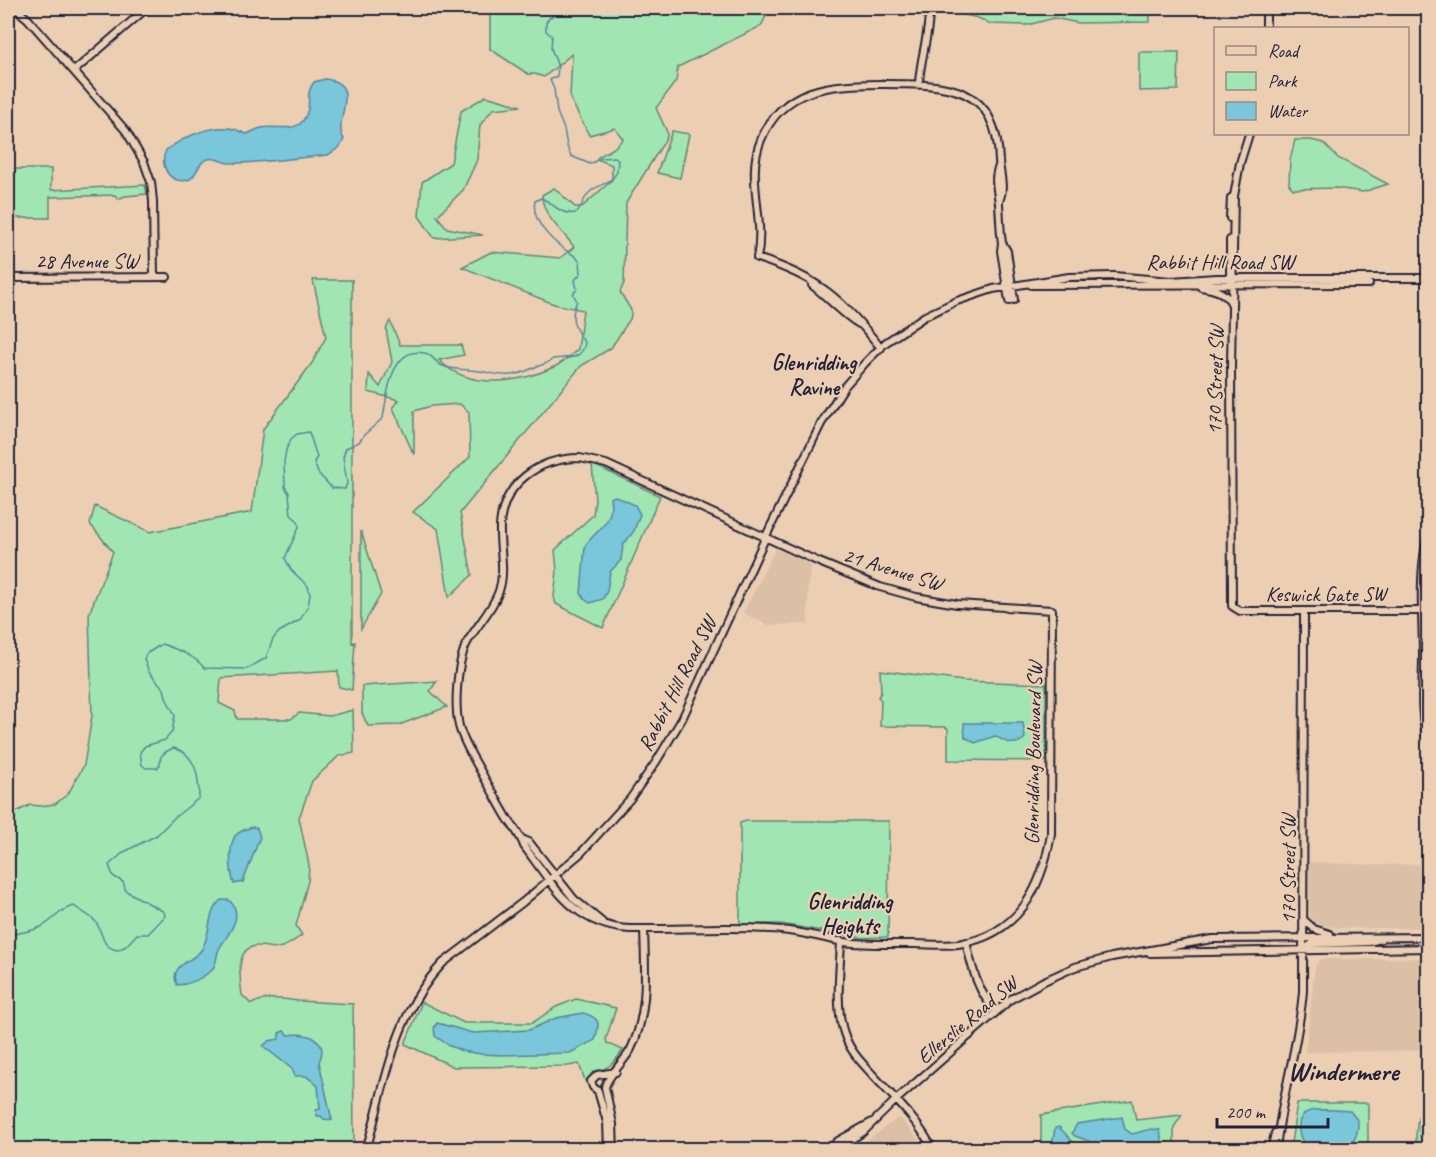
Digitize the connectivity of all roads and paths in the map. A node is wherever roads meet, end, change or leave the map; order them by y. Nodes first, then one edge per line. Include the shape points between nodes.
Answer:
1 (15, 8) edge
2 (147, 8) edge
3 (929, 8) edge
4 (1266, 8) edge
5 (1266, 27) edge
6 (74, 71) junction
7 (919, 84) junction
8 (1249, 135) edge
9 (1114, 276) junction
10 (154, 277) junction
11 (166, 277) dead end
12 (8, 278) edge
13 (1428, 280) edge
14 (1232, 281) junction
15 (1010, 285) junction
16 (1063, 285) junction
17 (1177, 285) junction
18 (1011, 301) dead end
19 (1232, 303) junction
20 (881, 348) junction
21 (1428, 535) edge
22 (766, 538) junction
23 (1232, 606) joint
24 (1052, 610) joint
25 (1304, 611) junction
26 (1423, 611) junction
27 (1428, 740) edge
28 (522, 839) joint
29 (552, 878) junction
30 (1304, 916) junction
31 (644, 929) junction
32 (1304, 937) junction
33 (1339, 937) junction
34 (1384, 937) junction
35 (1428, 937) edge
36 (841, 941) junction
37 (966, 942) junction
38 (1428, 948) edge
39 (1304, 950) junction
40 (1220, 951) junction
41 (1129, 954) junction
42 (996, 1011) junction
43 (616, 1072) junction
44 (601, 1075) junction
45 (606, 1085) junction
46 (598, 1091) junction
47 (896, 1101) junction
48 (1278, 1124) junction
49 (366, 1149) edge
50 (608, 1149) edge
51 (614, 1149) edge
52 (818, 1149) edge
53 (933, 1149) edge
54 (1271, 1149) edge
55 (1276, 1149) edge

1 - 6 main road
2 - 6 main road
3 - 7 main road
4 - 5 main road
6 - 10 main road via 126,131 144,162 153,201
7 - 15 main road via 951,88 966,95 979,105 994,128 998,142 1002,243
7 - 20 main road via 825,87 789,103 761,140 756,161 760,231 757,258 817,283 856,316
8 - 14 main road, 170 Street SW via 1234,196
9 - 14 main road, Rabbit Hill Road SW
9 - 15 main road, Rabbit Hill Road SW
9 - 16 main road via 1112,280
10 - 11 main road, 28 Avenue SW
10 - 12 main road, 28 Avenue SW
13 - 14 main road, Rabbit Hill Road SW
14 - 17 main road, Rabbit Hill Road SW
14 - 19 main road, 170 Street SW
15 - 16 main road, Rabbit Hill Road SW
15 - 18 main road
15 - 20 main road, Rabbit Hill Road SW via 942,307
16 - 17 main road, Rabbit Hill Road SW
17 - 19 main road via 1215,290
19 - 23 main road, 170 Street SW
20 - 22 main road, Rabbit Hill Road SW via 844,387 821,424
21 - 26 main road via 1423,561
22 - 24 main road, 21 Avenue SW via 853,578 916,597
22 - 28 main road, 21 Avenue SW via 587,458 546,463 518,483 501,519 500,589 460,661 458,716 469,750
22 - 29 main road, Rabbit Hill Road SW via 682,719 656,762 615,817
23 - 25 main road, Keswick Gate SW via 1240,611
24 - 37 main road, Glenridding Boulevard SW via 1052,818 1044,870 1034,892 1012,919 991,933
25 - 26 main road, Keswick Gate SW
25 - 30 main road, 170 Street SW
26 - 27 main road via 1423,713
28 - 29 main road, Glenridding Boulevard SW via 529,842
29 - 31 main road, Glenridding Boulevard SW via 604,924
29 - 49 main road, Rabbit Hill Road SW via 451,957 423,987 398,1033
30 - 32 main road, 170 Street SW
30 - 33 main road via 1308,926
31 - 36 main road, Glenridding Boulevard SW via 781,930
31 - 43 main road via 642,1016 630,1051
32 - 33 main road, Ellerslie Road SW
32 - 39 main road, 170 Street SW
32 - 40 main road via 1295,946
32 - 41 main road, Ellerslie Road SW via 1212,939
33 - 34 main road, Ellerslie Road SW
34 - 35 main road
34 - 39 main road via 1369,942 1312,944
36 - 37 main road, Glenridding Boulevard SW via 868,945
36 - 47 main road via 840,1012 845,1036 856,1057
37 - 42 main road via 976,980
38 - 39 main road
39 - 40 main road, Ellerslie Road SW
39 - 48 main road, 170 Street SW via 1300,1020
40 - 41 main road, Ellerslie Road SW
41 - 42 main road, Ellerslie Road SW via 1061,973
42 - 47 main road, Ellerslie Road SW
43 - 44 main road
43 - 45 main road
44 - 45 main road
44 - 46 main road via 591,1082
45 - 46 main road
45 - 51 main road
46 - 50 main road via 607,1122
47 - 52 main road, Ellerslie Road SW via 872,1122
47 - 53 main road
48 - 54 main road, 170 Street SW
48 - 55 main road, 170 Street SW

